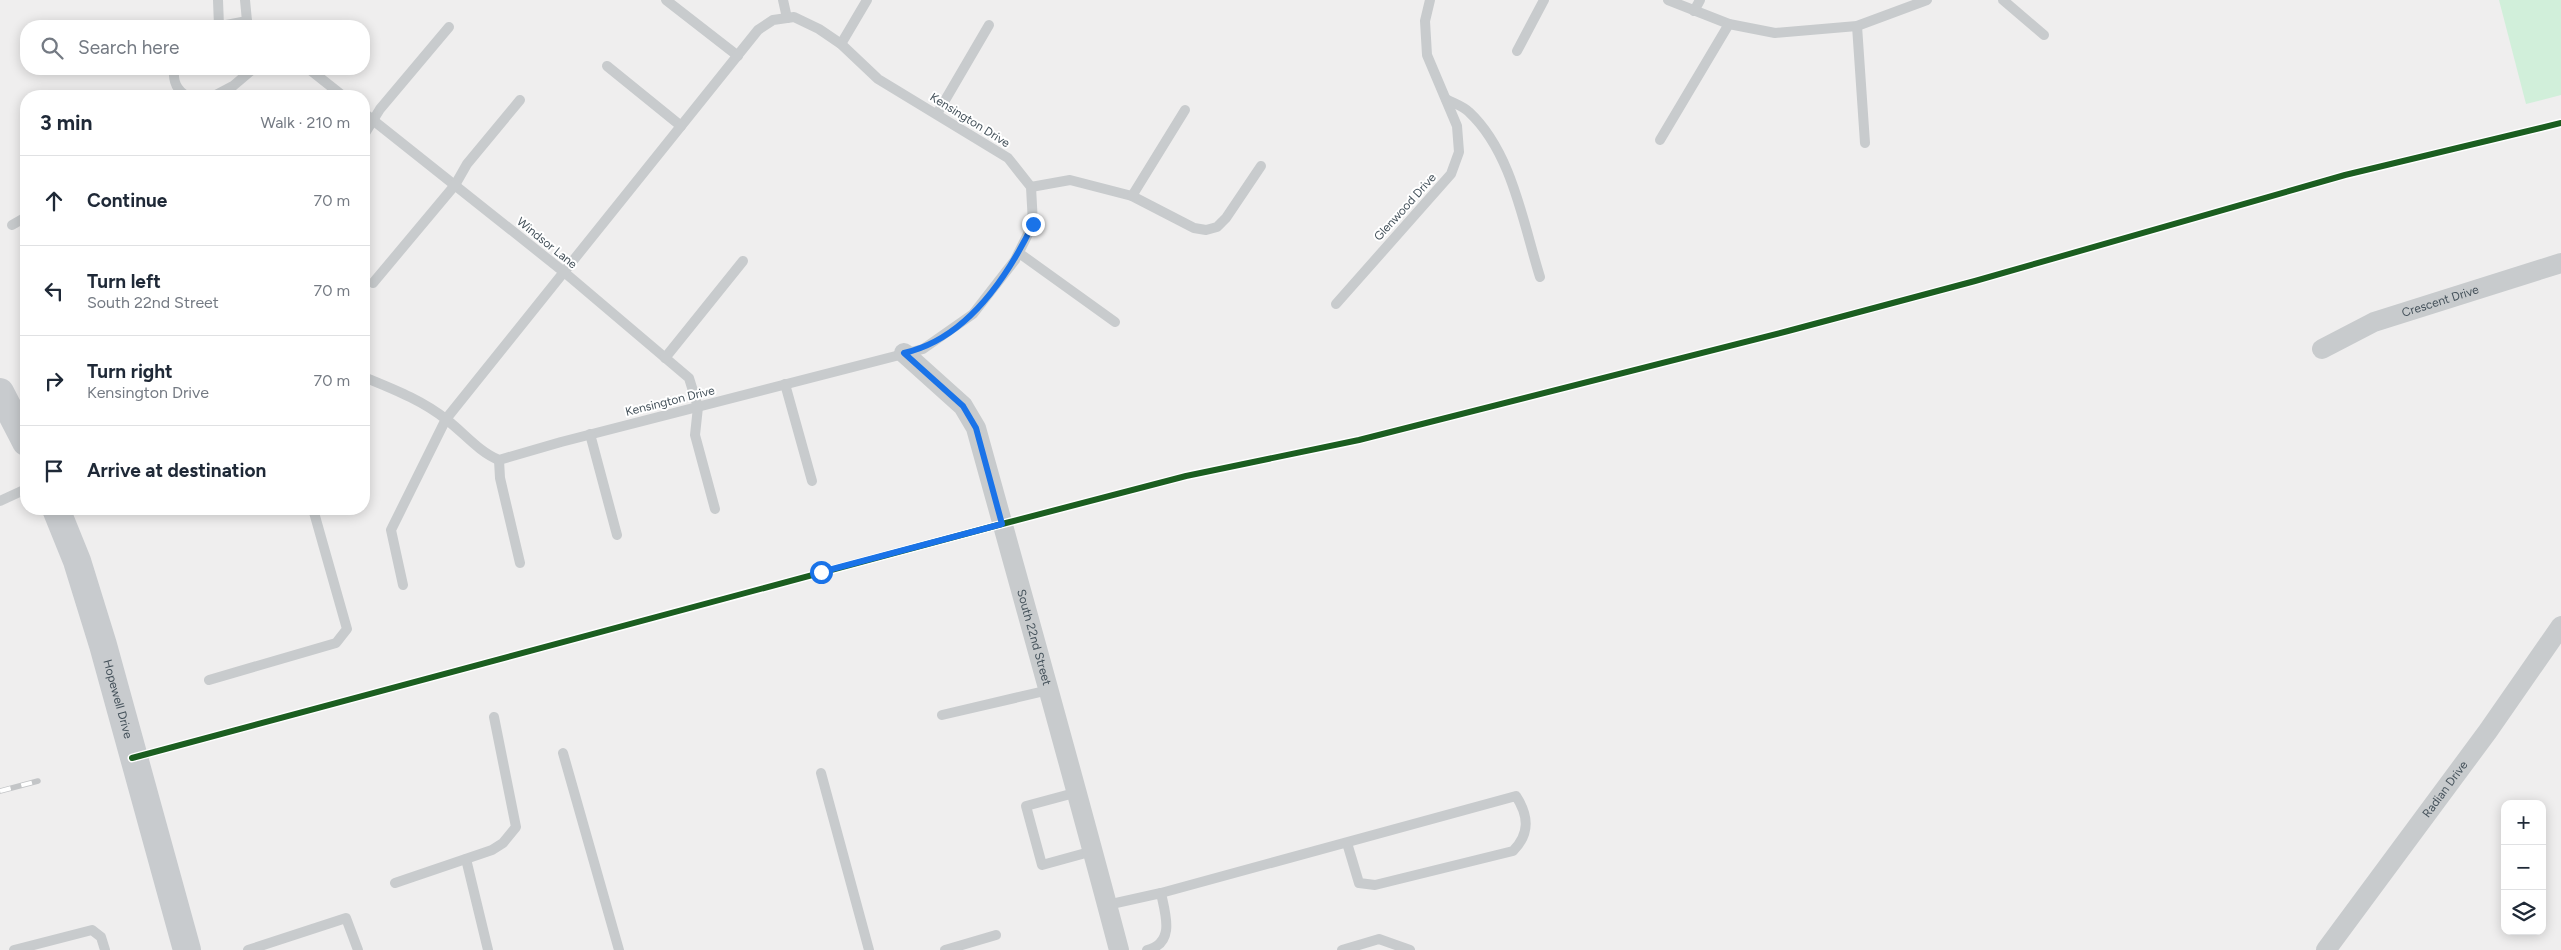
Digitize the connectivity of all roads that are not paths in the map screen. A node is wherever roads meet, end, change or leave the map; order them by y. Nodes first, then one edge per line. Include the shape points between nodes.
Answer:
1 (218, 0) edge
2 (245, 0) edge
3 (666, 0) edge
4 (782, 0) edge
5 (867, 0) edge
6 (1430, 0) edge
7 (1544, 0) edge
8 (1668, 0) edge
9 (1700, 0) edge
10 (1927, 0) edge
11 (2003, 0) edge
12 (1694, 11) junction
13 (786, 18) junction
14 (220, 20) edge
15 (250, 20) edge
16 (1729, 24) junction
17 (989, 25) dead end
18 (449, 26) dead end
19 (1857, 26) junction
20 (2044, 35) dead end
21 (841, 44) junction
22 (1517, 51) dead end
23 (738, 56) junction
24 (607, 66) dead end
25 (173, 75) edge
26 (246, 75) edge
27 (316, 75) edge
28 (179, 90) edge
29 (226, 90) edge
30 (335, 90) edge
31 (1446, 99) junction
32 (520, 100) dead end
33 (1184, 110) dead end
34 (937, 114) junction
35 (370, 118) edge
36 (373, 120) junction
37 (370, 125) edge
38 (681, 126) junction
39 (1660, 140) dead end
40 (1865, 144) dead end
41 (1260, 166) dead end
42 (455, 185) junction
43 (1031, 187) junction
44 (1132, 196) junction
45 (20, 220) edge
46 (12, 225) dead end
47 (1019, 252) junction
48 (743, 261) dead end
49 (2561, 263) edge
50 (564, 272) junction
51 (1540, 278) dead end
52 (373, 283) dead end
53 (1336, 304) dead end
54 (1115, 322) dead end
55 (2322, 349) dead end
56 (904, 353) junction
57 (665, 358) junction
58 (370, 380) edge
59 (786, 384) junction
60 (0, 392) edge
61 (698, 407) junction
62 (446, 419) junction
63 (20, 430) edge
64 (590, 434) junction
65 (499, 460) junction
66 (812, 481) dead end
67 (20, 492) edge
68 (0, 501) edge
69 (715, 509) dead end
70 (58, 515) edge
71 (315, 515) edge
72 (616, 535) dead end
73 (520, 563) dead end
74 (403, 585) dead end
75 (2561, 626) edge
76 (209, 680) dead end
77 (1049, 690) junction
78 (942, 714) dead end
79 (494, 717) dead end
80 (563, 753) dead end
81 (821, 773) dead end
82 (1078, 792) junction
83 (1347, 842) junction
84 (1093, 851) junction
85 (466, 859) junction
86 (395, 884) dead end
87 (1161, 893) junction
88 (1107, 905) junction
89 (996, 936) dead end
90 (14, 950) edge
91 (105, 950) edge
92 (187, 950) edge
93 (248, 950) edge
94 (358, 950) edge
95 (488, 950) edge
96 (619, 950) edge
97 (870, 950) edge
98 (945, 950) edge
99 (1119, 950) edge
100 (1148, 950) edge
101 (1342, 950) edge
102 (1410, 950) edge
103 (2326, 950) edge

1 - 14 lane
2 - 15 lane
3 - 23 lane
4 - 13 lane
5 - 21 lane
6 - 31 lane, Glenwood Drive via 1425,21 1427,55
7 - 22 lane
8 - 12 lane
9 - 12 lane
10 - 19 lane
11 - 20 lane
12 - 16 lane
13 - 21 lane, Kensington Drive via 794,18 819,29
13 - 23 lane via 773,20 758,30
16 - 19 lane via 1774,33
16 - 39 lane
17 - 34 lane
18 - 36 lane
19 - 40 lane
21 - 34 lane, Kensington Drive via 878,79
23 - 38 lane
24 - 38 lane
25 - 28 lane
26 - 29 lane
27 - 30 lane
31 - 51 lane via 1468,110 1504,161
31 - 53 lane, Glenwood Drive via 1457,126 1459,152 1451,174
32 - 42 lane via 466,164
33 - 44 lane
34 - 43 lane, Kensington Drive via 1008,158
35 - 36 lane, Windsor Lane
36 - 37 lane
36 - 42 lane, Windsor Lane
38 - 50 lane
41 - 44 lane via 1226,218 1206,230 1194,228
42 - 50 lane, Windsor Lane
42 - 52 lane
43 - 44 lane via 1070,180
43 - 47 lane, Kensington Drive via 1033,224
45 - 46 lane
47 - 54 lane
47 - 56 lane, Kensington Drive via 973,314 923,349
48 - 57 lane
49 - 55 street, Crescent Drive via 2374,322
50 - 57 lane, Windsor Lane
50 - 62 lane
56 - 59 lane, Kensington Drive
56 - 77 street, South 22nd Street via 963,406 976,428
57 - 61 lane, Windsor Lane via 688,378
58 - 62 lane via 402,392
59 - 61 lane, Kensington Drive
59 - 66 lane
60 - 63 main road
61 - 64 lane, Kensington Drive
61 - 69 lane via 695,434
62 - 65 lane
62 - 74 lane via 391,530
64 - 65 lane, Kensington Drive
64 - 72 lane
65 - 73 lane via 500,478
67 - 68 lane
70 - 92 main road, Hopewell Drive via 77,561 103,646
71 - 76 lane via 347,629 336,643
75 - 103 street, Radian Drive via 2488,731
77 - 78 lane
77 - 82 street, South 22nd Street
79 - 85 lane via 516,827 503,843
80 - 96 lane
81 - 97 lane
82 - 84 street, South 22nd Street
82 - 84 lane via 1026,806 1042,865
83 - 83 lane via 1516,796 1527,830 1523,841 1513,851 1375,885 1359,883
83 - 87 lane
84 - 88 street, South 22nd Street
85 - 86 lane
85 - 95 lane
87 - 88 lane
87 - 100 lane via 1168,926 1164,938
88 - 99 street, South 22nd Street
89 - 98 lane
90 - 91 lane via 92,930 101,937
93 - 94 lane via 346,918
101 - 102 lane via 1379,939

